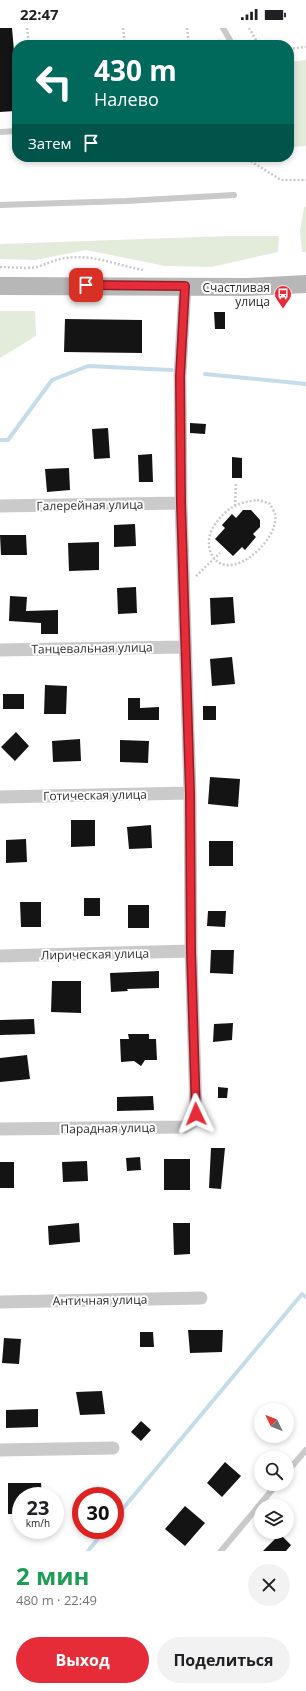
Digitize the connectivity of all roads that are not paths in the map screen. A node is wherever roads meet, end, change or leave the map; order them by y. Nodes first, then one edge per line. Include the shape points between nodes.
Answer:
1 (223, 28) edge
2 (229, 40) edge
3 (12, 131) edge
4 (0, 132) edge
5 (234, 195) dead end
6 (0, 205) edge
7 (306, 284) edge
8 (0, 286) edge
9 (185, 286) junction
10 (181, 503) junction
11 (0, 506) edge
12 (184, 647) junction
13 (0, 650) edge
14 (190, 793) junction
15 (0, 797) edge
16 (191, 952) junction
17 (0, 956) edge
18 (0, 1129) edge
19 (201, 1298) dead end
20 (0, 1302) edge
21 (113, 1448) dead end
22 (0, 1450) edge
23 (306, 1450) edge
24 (294, 1464) edge
25 (271, 1491) edge
26 (221, 1551) edge

1 - 2 lane
3 - 4 lane
5 - 6 lane
7 - 9 main road via 247,287
8 - 9 main road
9 - 10 street, Парадная улица via 180,376
10 - 11 street, Галерейная улица
10 - 12 street, Парадная улица
12 - 13 street, Танцевальная улица
12 - 14 street, Парадная улица
14 - 15 street, Готическая улица
14 - 16 street, Парадная улица
16 - 17 street, Лирическая улица
16 - 18 street, Парадная улица via 196,1114 191,1123 184,1127
19 - 20 street, Античная улица
21 - 22 street
23 - 24 lane
25 - 26 lane

